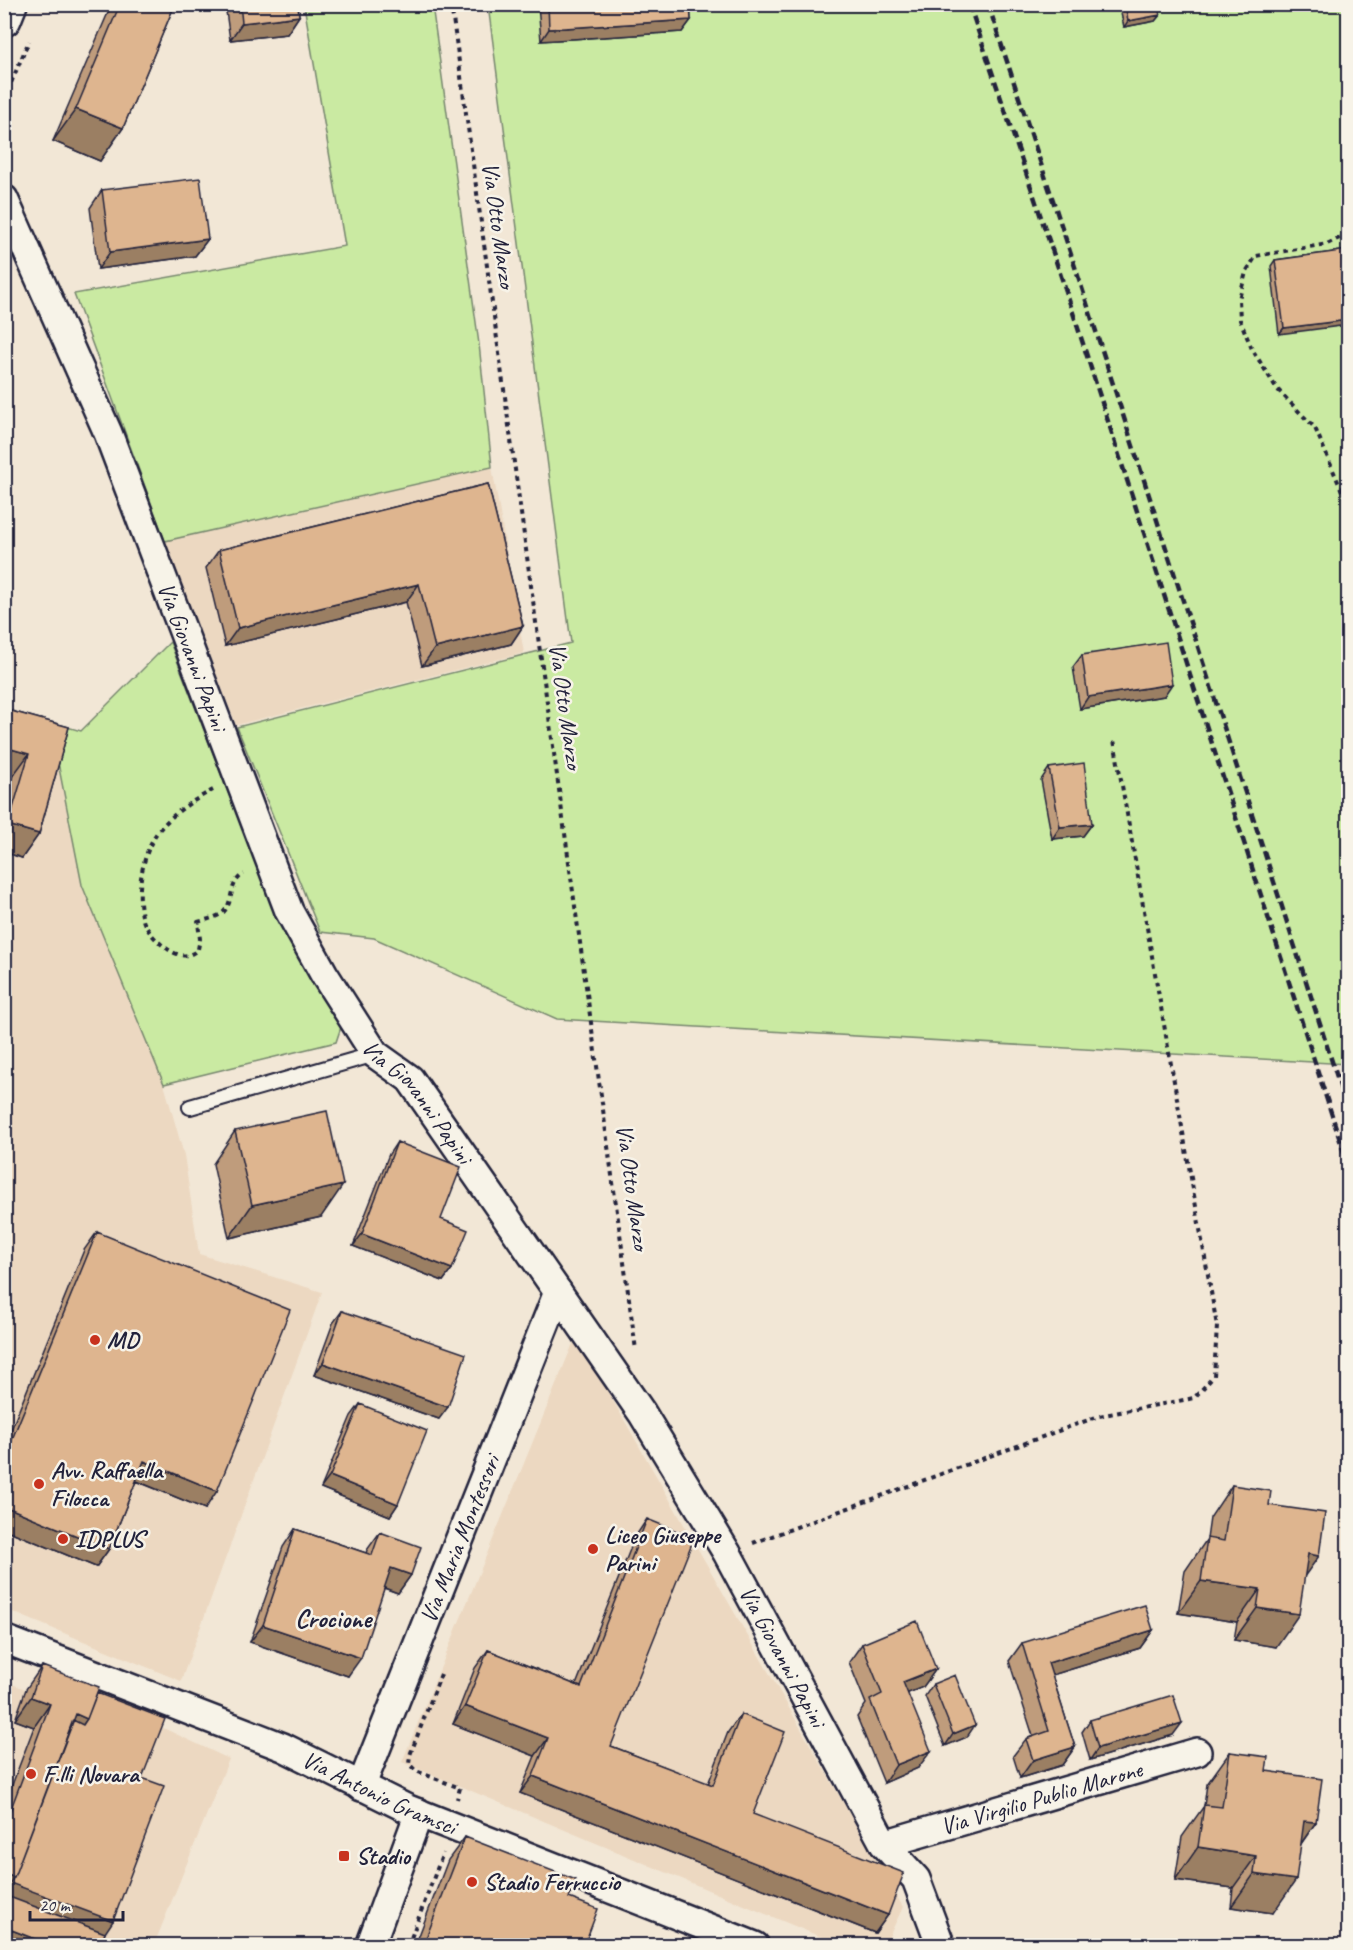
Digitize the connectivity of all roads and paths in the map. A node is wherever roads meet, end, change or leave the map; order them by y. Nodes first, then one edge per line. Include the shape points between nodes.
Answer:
1 (10, 4) edge
2 (451, 4) edge
3 (1344, 4) edge
4 (1348, 19) edge
5 (18, 28) edge
6 (4, 99) edge
7 (4, 199) edge
8 (1348, 234) edge
9 (1348, 505) edge
10 (1114, 740) dead end
11 (239, 779) junction
12 (271, 864) junction
13 (375, 1054) junction
14 (190, 1107) dead end
15 (558, 1292) junction
16 (637, 1357) dead end
17 (727, 1553) junction
18 (4, 1639) edge
19 (444, 1665) dead end
20 (1197, 1752) dead end
21 (361, 1787) junction
22 (418, 1813) junction
23 (450, 1826) junction
24 (884, 1844) junction
25 (370, 1946) edge
26 (408, 1946) edge
27 (755, 1946) edge
28 (941, 1946) edge

1 - 5 main road
2 - 16 path, Via Otto Marzo
3 - 4 path
5 - 6 path
7 - 11 street, Via Giovanni Papini via 108,433
8 - 9 path via 1327,244 1256,256 1246,272 1239,299 1240,320 1252,349 1276,389 1315,428
10 - 17 path via 1217,1326 1214,1376 1194,1398 1099,1416
11 - 12 street, Via Giovanni Papini
11 - 12 path via 198,798 154,837 144,860 144,922 170,952 190,956 198,949 198,922 222,913 240,876
12 - 13 street, Via Giovanni Papini via 289,911
13 - 14 lane
13 - 15 street, Via Giovanni Papini via 410,1079
15 - 17 street, Via Giovanni Papini via 637,1404
15 - 21 street, Via Maria Montessori
17 - 24 street, Via Giovanni Papini
18 - 21 street, Via Antonio Gramsci via 283,1747
19 - 23 path via 409,1761 416,1771 460,1788
20 - 24 street, Via Virgilio Publio Marone
21 - 22 street, Via Antonio Gramsci
22 - 23 street, Via Antonio Gramsci
22 - 25 street
23 - 26 path
23 - 27 street, Via Antonio Gramsci
24 - 28 street, Via Giovanni Papini via 916,1879

